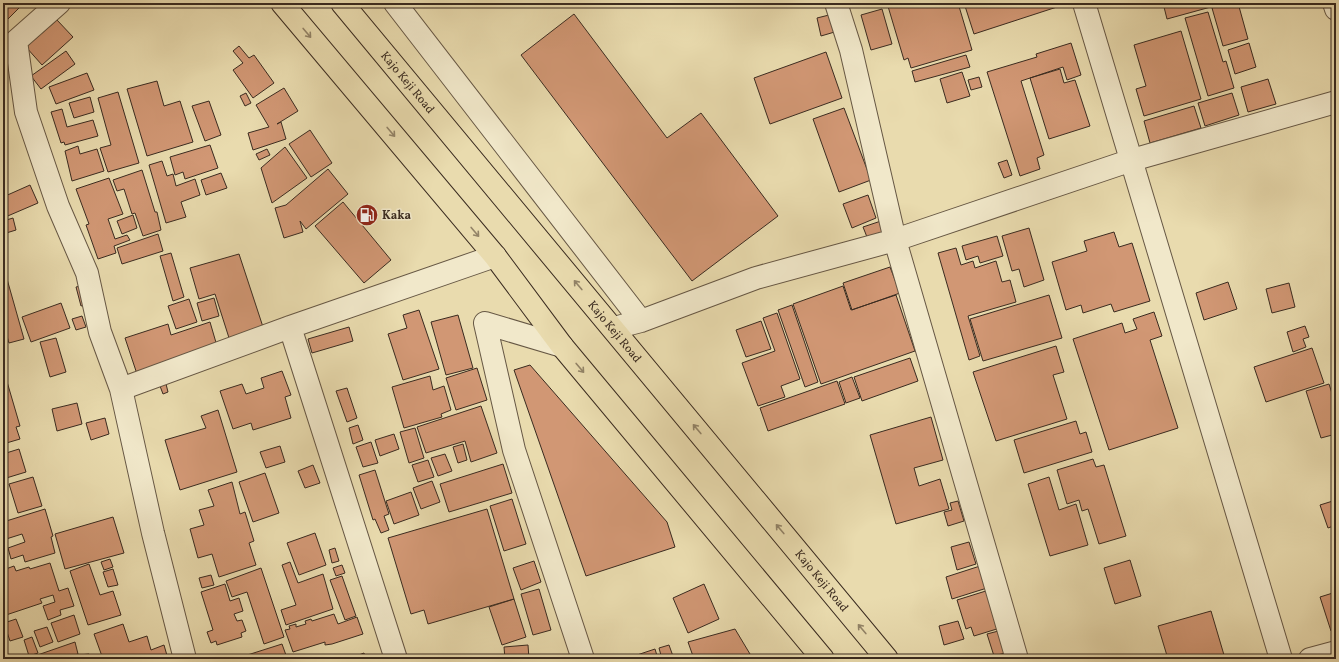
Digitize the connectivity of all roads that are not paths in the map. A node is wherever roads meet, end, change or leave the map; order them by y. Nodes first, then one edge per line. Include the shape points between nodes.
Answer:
1 (59, 3) edge
2 (282, 3) edge
3 (342, 3) edge
4 (395, 3) edge
5 (836, 3) edge
6 (1084, 3) edge
7 (1334, 3) edge
8 (1336, 10) edge
9 (16, 41) junction
10 (3, 60) edge
11 (1336, 102) edge
12 (1132, 160) junction
13 (895, 240) junction
14 (495, 256) junction
15 (641, 321) junction
16 (290, 327) junction
17 (614, 328) junction
18 (562, 346) junction
19 (121, 389) junction
20 (1336, 652) edge
21 (184, 659) edge
22 (396, 659) edge
23 (583, 659) edge
24 (823, 659) edge
25 (887, 659) edge
26 (1017, 659) edge
27 (1281, 659) edge
28 (1310, 659) edge

1 - 9 street
2 -> 14 main road
17 -> 3 main road, Kajo Keji Road
4 - 15 street
5 - 13 street via 851,50
6 - 12 street
7 - 8 street
9 - 10 street
9 - 19 street via 26,112 58,206 87,273 100,332
11 - 12 street
12 - 13 street
12 - 27 street
13 - 15 street via 756,278
13 - 26 street
14 - 16 street
14 - 18 main road
15 - 17 street
16 - 19 street
16 - 22 street
25 -> 17 main road, Kajo Keji Road
18 - 23 street via 485,323 514,450
18 -> 24 main road
19 - 21 street
20 - 28 street

